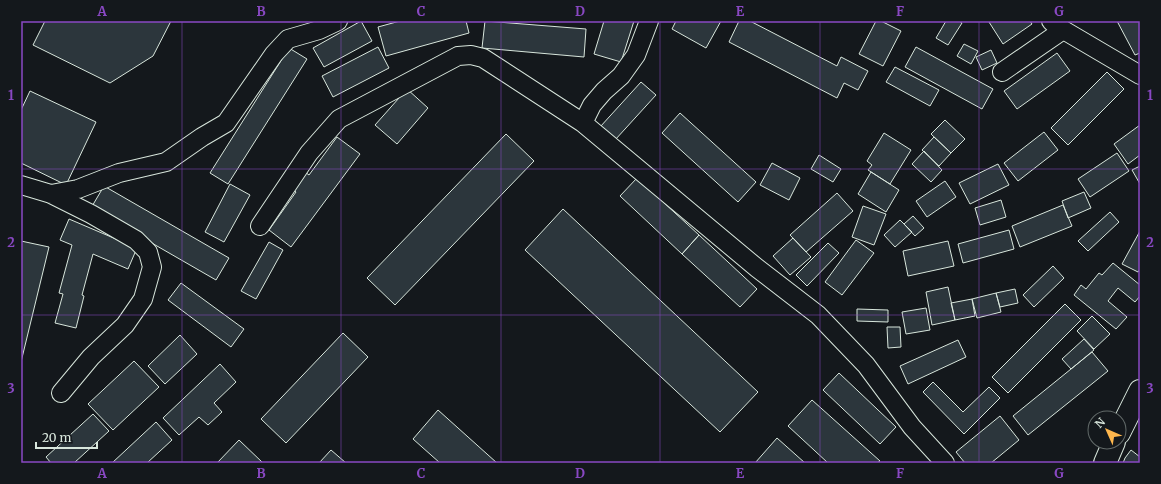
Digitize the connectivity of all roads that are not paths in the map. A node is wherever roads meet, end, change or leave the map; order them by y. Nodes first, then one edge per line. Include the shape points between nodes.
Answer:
1 (338, 21) edge
2 (649, 21) edge
3 (1057, 25) edge
4 (1002, 72) dead end
5 (1140, 75) edge
6 (583, 123) junction
7 (21, 185) edge
8 (50, 194) junction
9 (260, 226) dead end
10 (1140, 391) edge
11 (61, 393) dead end
12 (1127, 417) edge
13 (1111, 450) edge
14 (944, 463) edge
15 (1105, 463) edge

1 - 8 street via 319,30 288,39 274,54 226,123 166,162 120,173 78,190
2 - 6 street via 636,55 621,76 592,105
3 - 4 street
3 - 5 street
6 - 9 street via 483,58 471,55 458,56 339,119 309,153
6 - 14 street via 757,268 818,315 866,365 912,427
7 - 8 street
8 - 11 street via 136,240 148,252 152,268 143,299 125,325 91,357
10 - 12 street
13 - 15 street

